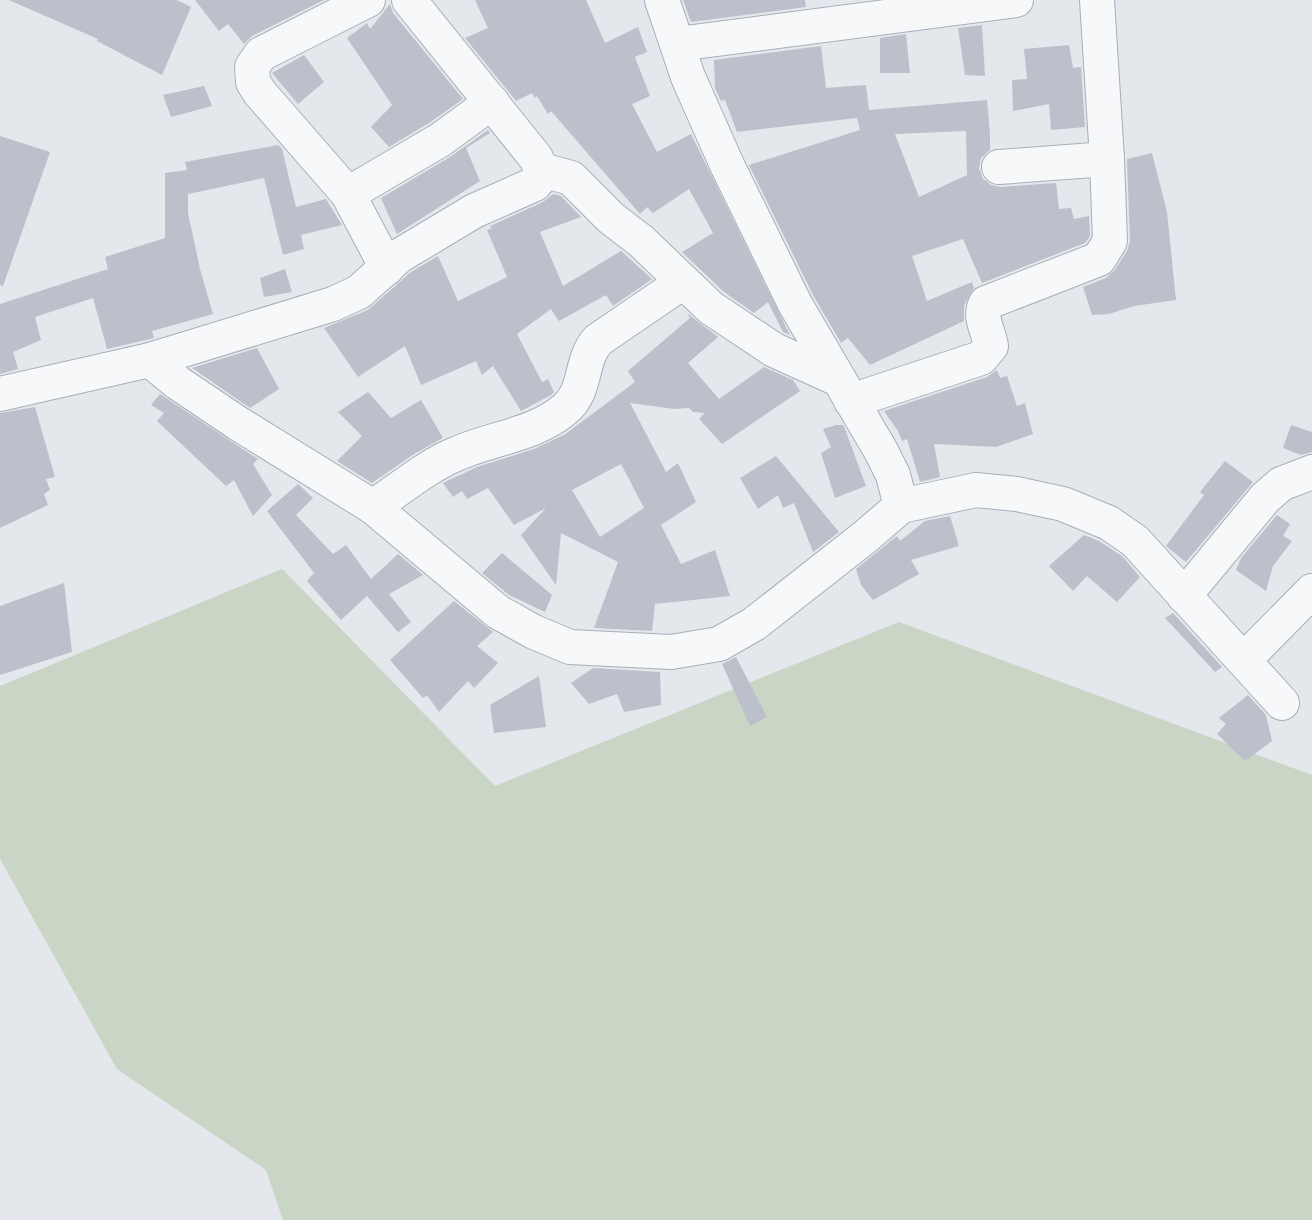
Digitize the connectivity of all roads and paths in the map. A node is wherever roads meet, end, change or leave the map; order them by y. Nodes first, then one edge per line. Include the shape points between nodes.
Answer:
1 (368, 0) edge
2 (409, 0) edge
3 (662, 0) edge
4 (1016, 0) edge
5 (1097, 0) edge
6 (678, 44) junction
7 (492, 102) junction
8 (1107, 159) junction
9 (999, 167) dead end
10 (542, 170) junction
11 (348, 194) junction
12 (387, 268) junction
13 (683, 282) junction
14 (150, 360) junction
15 (844, 390) junction
16 (0, 394) edge
17 (1312, 472) edge
18 (901, 506) junction
19 (373, 507) junction
20 (1312, 591) edge
21 (1184, 596) junction
22 (1244, 660) junction
23 (1282, 703) dead end

1 - 11 street via 261,54 252,67 260,93
2 - 7 street
3 - 6 street
4 - 6 street
5 - 8 street
6 - 15 street via 727,165
7 - 10 street
7 - 11 street via 440,140
8 - 9 street
8 - 15 street via 1110,241 1099,259 986,303 982,317 991,346 981,358
10 - 12 street via 535,184 474,211
10 - 13 street via 571,178
11 - 12 street
12 - 14 street via 359,292 333,304
13 - 15 street via 711,308
13 - 19 street via 598,340 590,349 578,394 565,410 543,424 455,454
14 - 16 street
14 - 19 street via 239,424
15 - 18 street via 893,475
17 - 21 street via 1281,484 1265,498
18 - 19 street via 754,624 719,644 671,652 570,647 534,632 498,612
18 - 21 street via 976,490 1063,504 1109,523 1135,541
20 - 22 street
21 - 22 street
22 - 23 street

